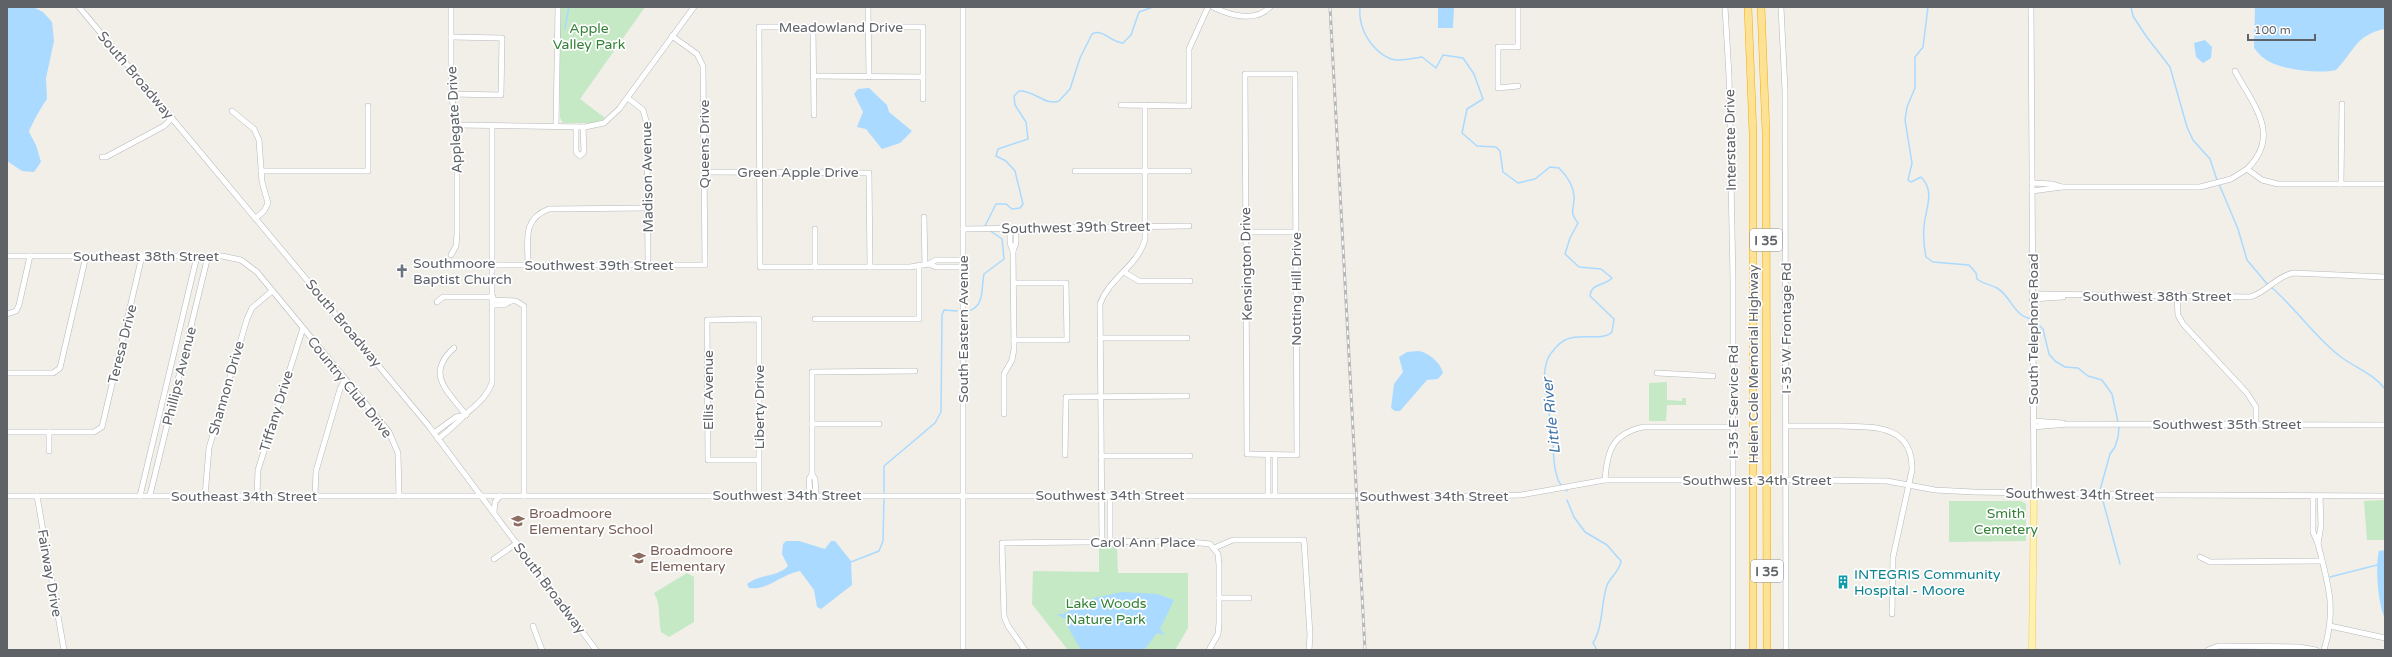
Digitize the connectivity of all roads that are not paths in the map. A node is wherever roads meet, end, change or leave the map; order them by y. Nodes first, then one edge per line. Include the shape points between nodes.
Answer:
1 (79, 7) edge
2 (451, 7) edge
3 (558, 7) edge
4 (694, 7) edge
5 (868, 7) edge
6 (963, 7) edge
7 (1208, 7) edge
8 (1212, 7) edge
9 (1270, 7) edge
10 (1518, 7) edge
11 (1725, 7) edge
12 (1748, 7) edge
13 (1761, 7) edge
14 (1782, 7) edge
15 (2031, 7) edge
16 (813, 27) junction
17 (868, 27) junction
18 (672, 36) junction
19 (451, 37) junction
20 (2235, 71) dead end
21 (1295, 74) joint
22 (813, 76) junction
23 (869, 77) junction
24 (923, 77) junction
25 (1518, 86) dead end
26 (451, 94) junction
27 (628, 98) junction
28 (923, 99) dead end
29 (1121, 104) dead end
30 (2342, 104) dead end
31 (1145, 105) junction
32 (368, 106) dead end
33 (232, 111) dead end
34 (814, 115) dead end
35 (172, 118) junction
36 (457, 125) junction
37 (492, 126) junction
38 (556, 126) junction
39 (576, 127) junction
40 (583, 127) junction
41 (102, 157) dead end
42 (2247, 169) junction
43 (261, 171) junction
44 (1075, 171) dead end
45 (1145, 171) junction
46 (1189, 171) dead end
47 (704, 172) junction
48 (760, 172) junction
49 (2032, 183) junction
50 (2342, 184) junction
51 (2385, 184) edge
52 (2062, 187) junction
53 (2032, 191) junction
54 (648, 208) junction
55 (924, 217) dead end
56 (256, 218) junction
57 (1146, 226) junction
58 (1190, 226) dead end
59 (1013, 228) junction
60 (815, 229) dead end
61 (963, 229) junction
62 (1245, 232) junction
63 (1296, 232) junction
64 (451, 255) dead end
65 (7, 256) edge
66 (30, 256) junction
67 (86, 256) junction
68 (142, 256) junction
69 (197, 256) junction
70 (208, 256) junction
71 (963, 260) junction
72 (492, 265) junction
73 (528, 265) junction
74 (648, 265) junction
75 (705, 265) joint
76 (924, 265) junction
77 (815, 267) junction
78 (870, 267) junction
79 (963, 267) junction
80 (1124, 272) junction
81 (1733, 274) joint
82 (2385, 277) edge
83 (1190, 281) dead end
84 (1014, 283) junction
85 (272, 291) junction
86 (2032, 296) junction
87 (2177, 296) junction
88 (493, 301) junction
89 (437, 302) dead end
90 (7, 314) edge
91 (816, 319) dead end
92 (707, 320) joint
93 (303, 328) junction
94 (1100, 338) junction
95 (1187, 338) dead end
96 (1014, 340) junction
97 (454, 348) dead end
98 (915, 371) dead end
99 (7, 373) edge
100 (1657, 373) dead end
101 (1713, 376) dead end
102 (345, 379) junction
103 (1100, 396) junction
104 (1187, 396) dead end
105 (466, 414) junction
106 (1004, 414) dead end
107 (448, 423) junction
108 (812, 424) junction
109 (880, 424) dead end
110 (2033, 424) junction
111 (2256, 424) junction
112 (2385, 425) edge
113 (1786, 426) junction
114 (1733, 427) junction
115 (452, 428) junction
116 (7, 432) edge
117 (49, 432) junction
118 (434, 433) junction
119 (438, 439) junction
120 (49, 451) dead end
121 (1247, 454) joint
122 (1066, 455) dead end
123 (1268, 455) junction
124 (1275, 455) junction
125 (1101, 456) junction
126 (1190, 456) dead end
127 (759, 460) junction
128 (1605, 480) junction
129 (1910, 485) junction
130 (2034, 492) junction
131 (760, 495) junction
132 (813, 495) junction
133 (962, 495) junction
134 (1101, 495) junction
135 (1110, 495) junction
136 (1268, 495) junction
137 (7, 496) edge
138 (37, 496) junction
139 (140, 496) junction
140 (150, 496) junction
141 (205, 496) junction
142 (257, 496) junction
143 (315, 496) junction
144 (399, 496) junction
145 (482, 496) junction
146 (500, 496) junction
147 (524, 496) junction
148 (1275, 496) junction
149 (2313, 496) junction
150 (2320, 496) junction
151 (2385, 496) edge
152 (494, 512) junction
153 (2314, 516) junction
154 (2320, 516) junction
155 (1102, 542) junction
156 (1110, 542) junction
157 (517, 543) junction
158 (2318, 544) junction
159 (1214, 548) junction
160 (2200, 557) dead end
161 (494, 559) dead end
162 (2322, 561) junction
163 (1219, 598) junction
164 (1249, 598) dead end
165 (1892, 614) dead end
166 (533, 626) dead end
167 (2330, 626) junction
168 (2385, 638) edge
169 (64, 650) edge
170 (542, 650) edge
171 (596, 650) edge
172 (963, 650) edge
173 (1025, 650) edge
174 (1209, 650) edge
175 (1309, 650) edge
176 (1733, 650) edge
177 (1753, 650) edge
178 (1767, 650) edge
179 (1786, 650) edge
180 (2032, 650) edge
181 (2208, 650) edge
182 (2316, 650) edge
183 (2324, 650) edge

1 - 35 street, South Broadway
2 - 19 street, Applegate Drive
3 - 38 street
4 - 18 street
5 - 17 street
6 - 61 street, South Eastern Avenue
7 - 31 street via 1189,49 1189,106
8 - 9 street via 1226,13 1246,16 1258,15
10 - 25 street via 1518,46 1498,47 1498,88
11 - 81 street, Interstate Drive
12 - 177 highway, Helen Cole Memorial Highway / I 35 via 1753,134
13 - 178 highway, Helen Cole Memorial Highway / I 35 via 1766,141
14 - 113 street, I-35 W Frontage Rd via 1786,90
15 - 49 street, South Telephone Road
16 - 17 street, Meadowland Drive
16 - 22 street
16 - 48 street, Meadowland Drive via 759,27
17 - 23 street
17 - 24 street, Meadowland Drive via 923,27
18 - 27 street
18 - 47 street, Queens Drive via 697,54 703,66
19 - 26 street, Applegate Drive
19 - 26 street via 502,38 501,95
20 - 42 street via 2264,130 2261,151
21 - 62 street, Kensington Drive via 1245,74
21 - 63 street, Notting Hill Drive
22 - 23 street
22 - 34 street
23 - 24 street
24 - 28 street
26 - 36 street, Applegate Drive
27 - 40 street via 609,120 598,126
27 - 54 street, Madison Avenue via 641,108 646,118
29 - 31 street
30 - 50 street
31 - 45 street
32 - 43 street via 368,171
33 - 43 street via 254,129 259,140
35 - 41 street via 164,126
35 - 56 street, South Broadway
36 - 37 street
36 - 64 street, Applegate Drive via 457,234 456,246
37 - 38 street
37 - 72 street
38 - 39 street
39 - 40 street
39 - 40 street via 576,152 580,156 584,152
42 - 50 street via 2262,180 2272,183
42 - 52 street via 2225,181 2194,187
43 - 56 street via 268,203
44 - 45 street
45 - 46 street
45 - 57 street
47 - 48 street, Green Apple Drive
47 - 75 street, Queens Drive
48 - 77 street via 760,267
48 - 78 street, Green Apple Drive via 869,173
49 - 52 street
49 - 53 street, South Telephone Road
50 - 51 street
52 - 53 street
53 - 86 street, South Telephone Road
54 - 73 street via 550,209 538,213 530,223 528,232
54 - 74 street, Madison Avenue
55 - 76 street
56 - 118 street, South Broadway
57 - 58 street, Southwest 39th Street
57 - 59 street, Southwest 39th Street
57 - 80 street via 1141,251
59 - 61 street, Southwest 39th Street
59 - 84 street via 1010,242 1013,251
60 - 77 street
61 - 71 street, South Eastern Avenue
62 - 63 street
62 - 121 street, Kensington Drive
63 - 124 street, Notting Hill Drive via 1297,455
65 - 66 street, Southeast 38th Street
66 - 67 street, Southeast 38th Street
66 - 90 street via 19,305 14,312
67 - 68 street, Southeast 38th Street
67 - 99 street via 58,370 49,373
68 - 69 street, Southeast 38th Street
68 - 117 street, Teresa Drive via 103,424 98,431
69 - 70 street, Southeast 38th Street
69 - 139 street, Phillips Avenue
70 - 85 street, Southeast 38th Street via 241,260 252,268
70 - 140 street, Phillips Avenue
71 - 76 street via 936,260
71 - 79 street, South Eastern Avenue
72 - 73 street, Southwest 39th Street
72 - 88 street
73 - 74 street, Southwest 39th Street
74 - 75 street, Southwest 39th Street
76 - 78 street
76 - 79 street
76 - 91 street via 919,319
77 - 78 street
79 - 133 street, South Eastern Avenue
80 - 83 street via 1138,281
80 - 94 street via 1102,297
81 - 114 street, I-35 E Service Rd
82 - 87 street, Southwest 38th Street via 2293,273 2279,277 2262,291 2244,296
84 - 96 street
84 - 96 street via 1066,283 1067,340
85 - 93 street, Country Club Drive
85 - 141 street, Shannon Drive via 252,308 247,319 209,448
86 - 87 street, Southwest 38th Street
86 - 110 street, South Telephone Road
87 - 111 street via 2178,315 2183,324 2247,393 2256,407
88 - 89 street via 443,297
88 - 105 street via 492,383 480,403
88 - 147 street via 504,305 510,301 524,306
92 - 127 street, Ellis Avenue via 708,460
92 - 127 street, Liberty Drive via 758,319
93 - 102 street, Country Club Drive
93 - 142 street, Tiffany Drive via 258,470
94 - 95 street
94 - 103 street
96 - 106 street via 1012,360 1004,374
97 - 105 street via 443,358 440,375 443,385
98 - 108 street via 812,372
100 - 101 street
102 - 143 street via 316,472
102 - 144 street, Country Club Drive via 393,439 398,453
103 - 104 street
103 - 122 street via 1066,397
103 - 125 street
105 - 107 street
105 - 115 street
107 - 115 street
107 - 118 street
108 - 109 street
108 - 132 street via 810,479
110 - 111 street, Southwest 35th Street
110 - 130 street, South Telephone Road
111 - 112 street, Southwest 35th Street
113 - 129 street via 1873,427 1889,430 1899,437 1909,450 1912,460
113 - 179 street, I-35 W Frontage Rd
114 - 128 street via 1643,427 1630,430 1622,434 1609,453
114 - 176 street, I-35 E Service Rd
115 - 119 street
116 - 117 street
117 - 120 street
118 - 119 street, South Broadway
119 - 145 street, South Broadway
121 - 123 street, Notting Hill Drive
123 - 124 street, Notting Hill Drive
123 - 136 street
124 - 148 street
125 - 126 street
125 - 134 street
127 - 131 street, Liberty Drive
128 - 129 street, Southwest 34th Street, bridge via 1865,480
128 - 148 street, Southwest 34th Street via 1521,495
129 - 130 street, Southwest 34th Street via 1947,491
129 - 165 street via 1893,557
130 - 149 street, Southwest 34th Street
130 - 180 main road, South Telephone Road
131 - 132 street, Southwest 34th Street
131 - 147 street, Southwest 34th Street
132 - 133 street, Southwest 34th Street
133 - 134 street, Southwest 34th Street
133 - 172 street, South Eastern Avenue
134 - 135 street, Southwest 34th Street
134 - 155 street
135 - 136 street, Southwest 34th Street
135 - 156 street
136 - 148 street, Southwest 34th Street
137 - 138 street, Southeast 34th Street
138 - 139 street, Southeast 34th Street
138 - 169 street, Fairway Drive
139 - 140 street, Southeast 34th Street
140 - 141 street, Southeast 34th Street
141 - 142 street, Southeast 34th Street
142 - 143 street, Southeast 34th Street
143 - 144 street, Southeast 34th Street
144 - 145 street, Southeast 34th Street
145 - 146 street, Southwest 34th Street
145 - 152 street, South Broadway
146 - 147 street, Southwest 34th Street
146 - 152 street
149 - 150 street, Southwest 34th Street
149 - 153 street
150 - 151 street, Southwest 34th Street
150 - 154 street
152 - 157 street, South Broadway
153 - 154 street
153 - 158 street via 2313,532
154 - 158 street
155 - 156 street, Carol Ann Place
155 - 173 street, Carol Ann Place via 1002,543 1004,616
156 - 159 street, Carol Ann Place via 1199,542 1210,544
157 - 161 street
157 - 171 street, South Broadway
158 - 162 street
159 - 163 street via 1219,565
159 - 175 street, Carol Ann Place via 1233,540 1304,540
160 - 162 street via 2210,562
162 - 167 street via 2330,593
163 - 164 street
163 - 174 street via 1219,629
166 - 170 street
167 - 168 street
167 - 183 street
181 - 182 street via 2218,646 2299,647

